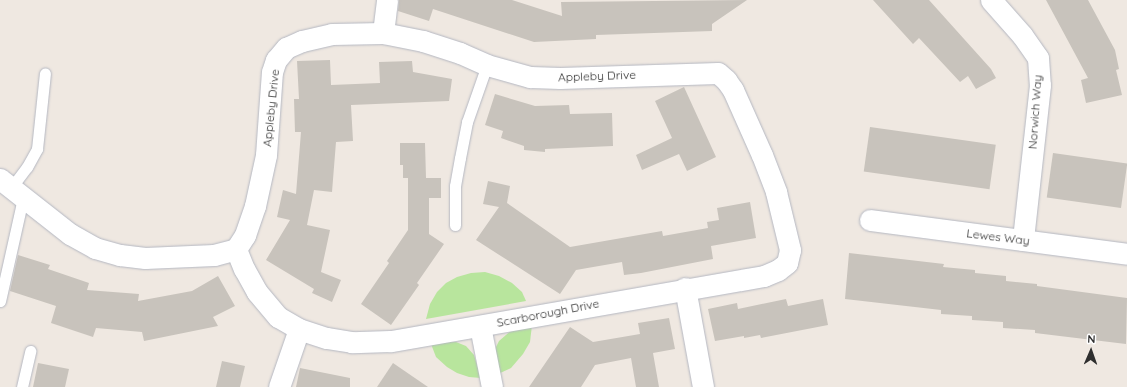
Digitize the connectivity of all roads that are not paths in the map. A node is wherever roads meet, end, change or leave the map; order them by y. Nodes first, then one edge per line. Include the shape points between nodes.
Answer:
1 (387, 0) edge
2 (991, 0) edge
3 (383, 33) junction
4 (488, 65) junction
5 (45, 73) dead end
6 (762, 155) joint
7 (11, 188) edge
8 (870, 220) dead end
9 (455, 225) dead end
10 (1023, 240) junction
11 (236, 249) junction
12 (1127, 254) edge
13 (685, 288) junction
14 (0, 301) edge
15 (480, 326) junction
16 (299, 329) junction
17 (30, 351) dead end
18 (22, 387) edge
19 (279, 387) edge
20 (492, 387) edge
21 (703, 387) edge

1 - 3 street
2 - 10 street, Norwich Way via 1022,35 1038,58 1040,85
3 - 4 street, Appleby Drive via 423,41
3 - 11 street, Appleby Drive via 332,34 302,41 286,48 276,60 272,72 266,156 255,206 245,235
4 - 6 street, Appleby Drive via 530,77 718,73 733,90
4 - 9 lane via 467,122 455,186
5 - 7 lane via 37,149
6 - 13 street, Scarborough Drive via 787,230 790,250 787,263 764,276
7 - 11 street via 70,234 95,248 120,256 145,258 207,255
7 - 14 lane
8 - 10 street, Lewes Way
10 - 12 street, Lewes Way
11 - 16 street, Scarborough Drive via 244,270 257,292 278,317
13 - 15 street, Scarborough Drive
13 - 21 street
15 - 16 street, Scarborough Drive via 390,341 352,342 326,338
15 - 20 street
16 - 19 street
17 - 18 lane

